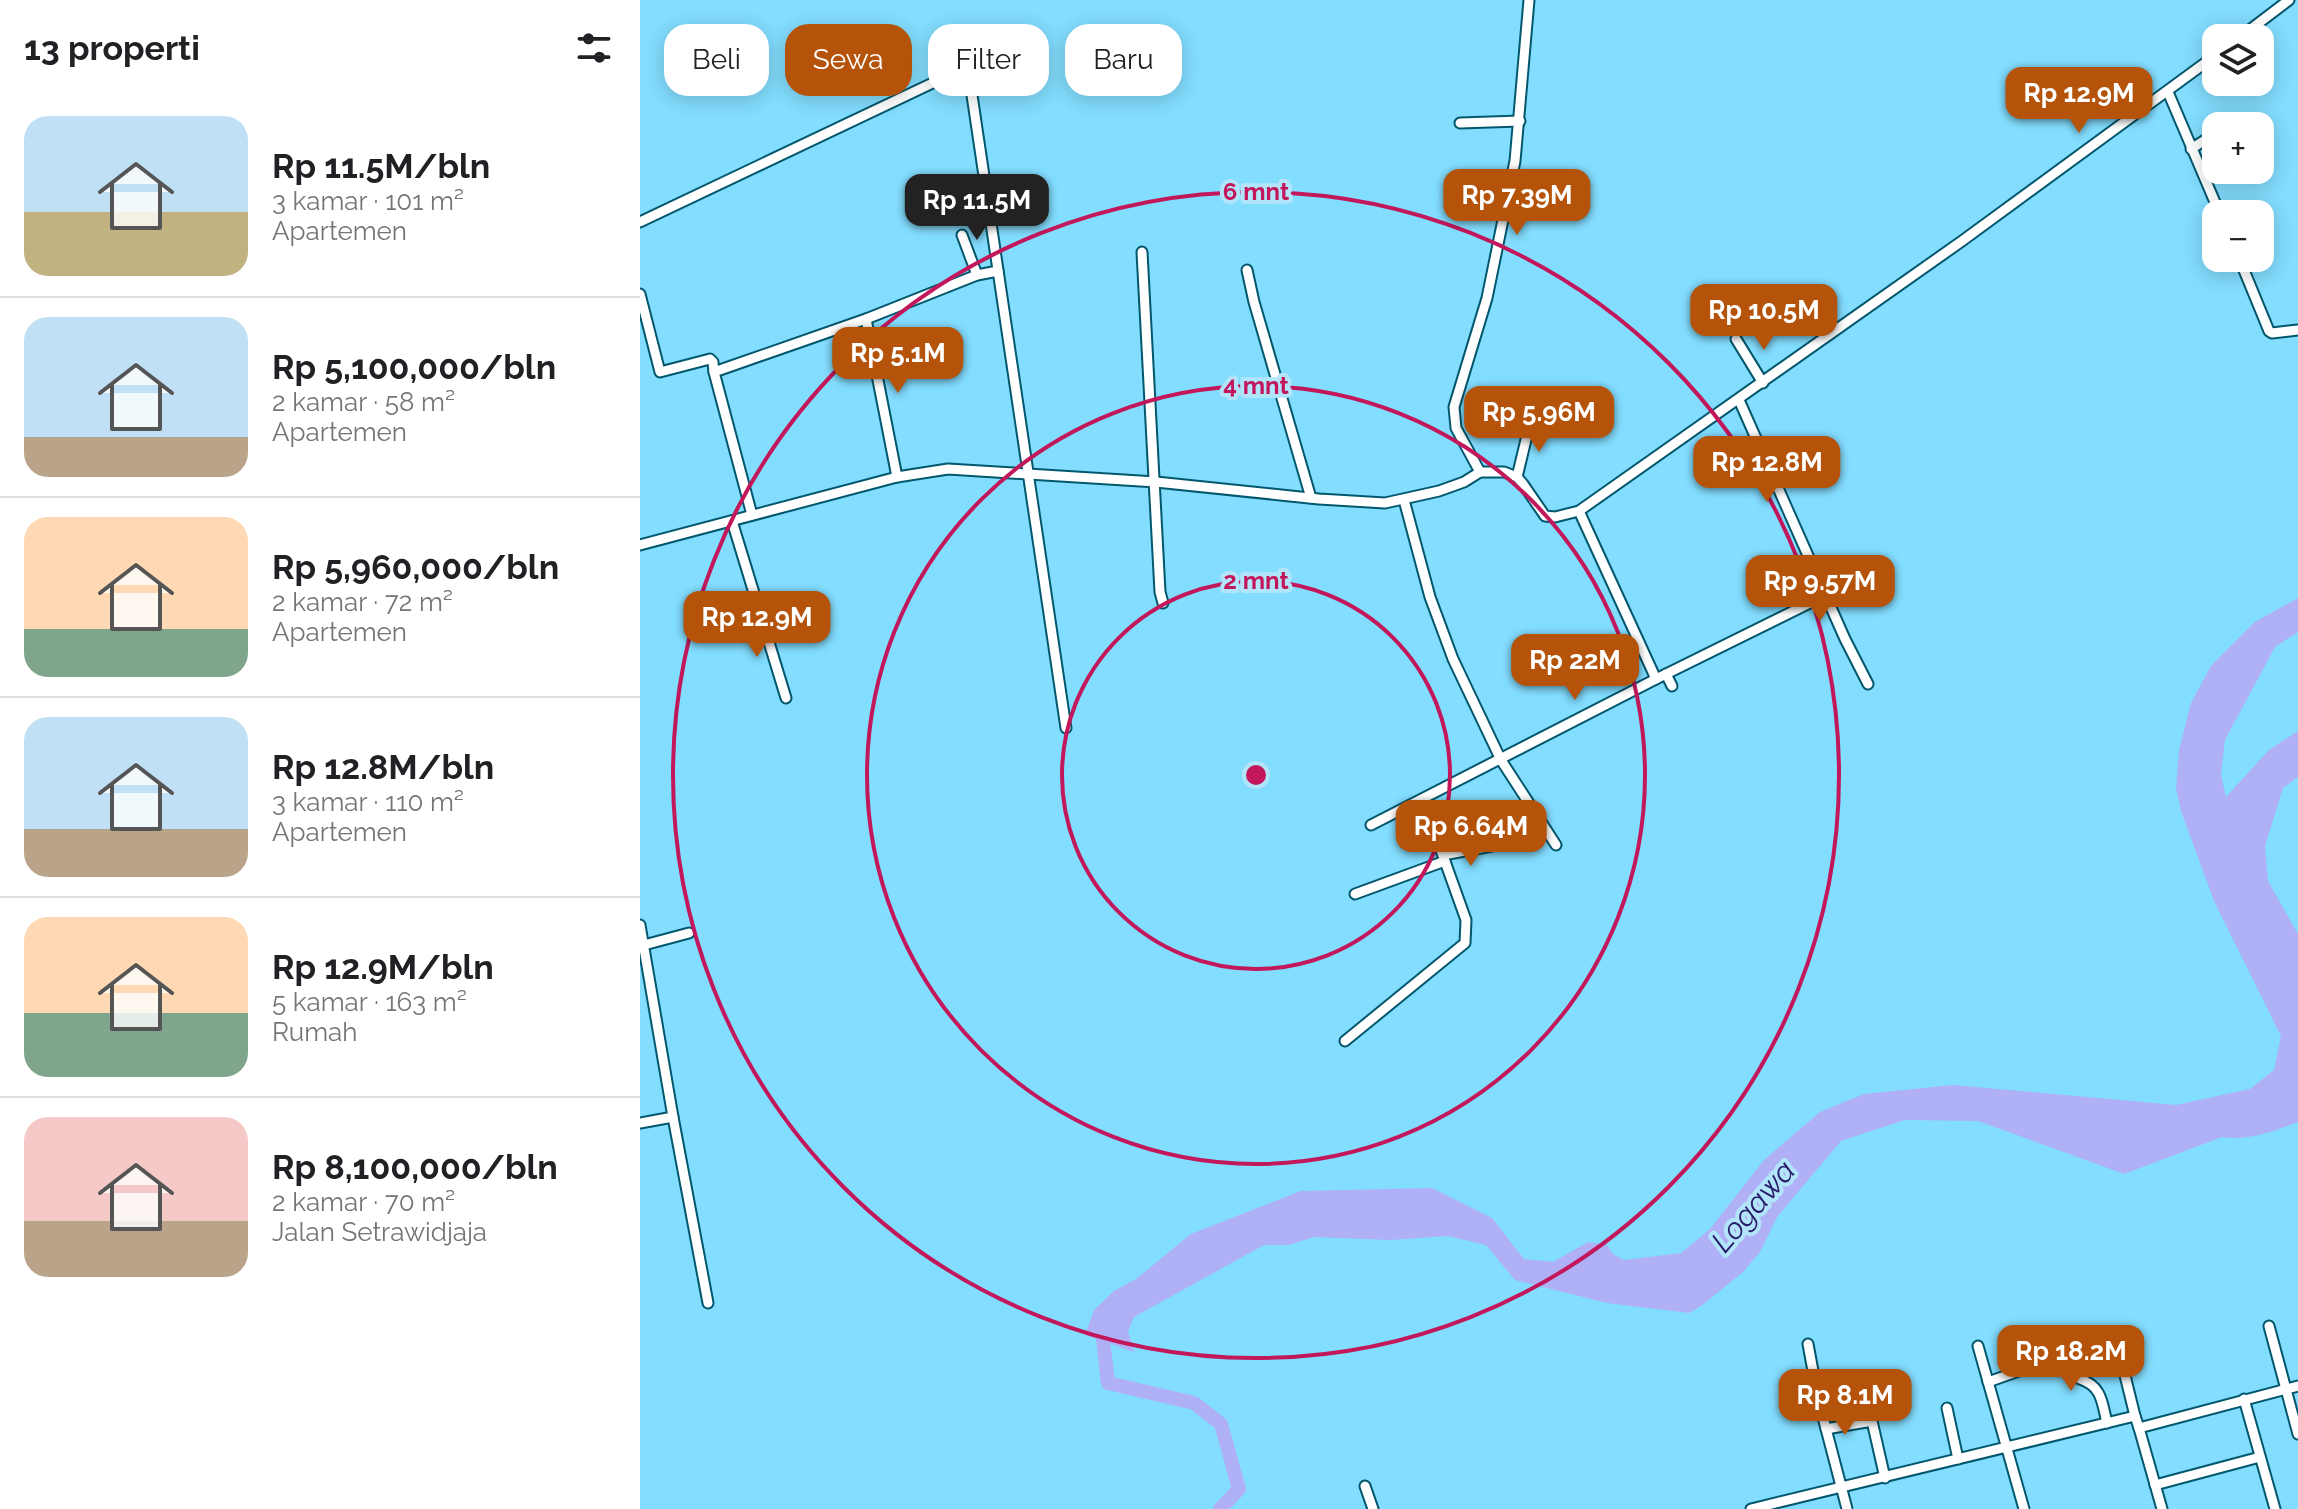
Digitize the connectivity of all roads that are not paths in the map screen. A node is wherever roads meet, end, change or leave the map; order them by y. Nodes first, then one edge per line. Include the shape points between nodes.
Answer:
1 (1529, 0) edge
2 (2289, 0) edge
3 (2257, 24) edge
4 (2202, 66) edge
5 (2168, 92) junction
6 (1520, 121) junction
7 (1460, 123) dead end
8 (2202, 142) edge
9 (2191, 149) junction
10 (2214, 200) edge
11 (640, 222) edge
12 (962, 235) dead end
13 (1142, 252) dead end
14 (1247, 270) dead end
15 (998, 271) junction
16 (2245, 272) edge
17 (977, 275) junction
18 (640, 294) edge
19 (866, 319) junction
20 (2298, 330) edge
21 (1736, 339) dead end
22 (714, 372) junction
23 (1763, 383) junction
24 (1739, 400) junction
25 (1530, 423) dead end
26 (1480, 472) junction
27 (1027, 473) junction
28 (897, 477) junction
29 (1517, 477) junction
30 (1156, 482) junction
31 (1311, 498) junction
32 (1404, 500) junction
33 (1579, 511) junction
34 (752, 515) junction
35 (732, 521) junction
36 (640, 545) edge
37 (1826, 595) junction
38 (1163, 603) dead end
39 (1666, 674) junction
40 (1656, 679) junction
41 (1868, 684) dead end
42 (1672, 686) dead end
43 (786, 698) dead end
44 (1066, 728) dead end
45 (1501, 760) junction
46 (1423, 800) junction
47 (1371, 825) dead end
48 (1556, 845) dead end
49 (1492, 846) dead end
50 (1444, 858) junction
51 (1355, 894) dead end
52 (640, 925) edge
53 (689, 933) dead end
54 (644, 945) junction
55 (1345, 1041) dead end
56 (673, 1117) junction
57 (640, 1123) edge
58 (708, 1303) dead end
59 (2269, 1326) dead end
60 (1808, 1344) dead end
61 (1978, 1346) dead end
62 (2072, 1351) junction
63 (1988, 1382) junction
64 (2298, 1386) edge
65 (1853, 1388) dead end
66 (2286, 1389) junction
67 (1818, 1398) junction
68 (2244, 1399) junction
69 (1947, 1408) dead end
70 (2135, 1416) junction
71 (2107, 1423) junction
72 (2139, 1428) junction
73 (1826, 1429) junction
74 (2298, 1434) edge
75 (2007, 1446) junction
76 (2260, 1457) junction
77 (1958, 1459) junction
78 (1885, 1478) junction
79 (2155, 1485) junction
80 (1365, 1486) dead end
81 (1842, 1488) junction
82 (1373, 1509) edge
83 (1751, 1509) edge
84 (1847, 1509) edge
85 (2024, 1509) edge
86 (2162, 1509) edge
87 (2275, 1509) edge

1 - 6 street
2 - 3 street
4 - 5 street
5 - 9 street
5 - 23 street
6 - 7 street
6 - 26 street via 1487,298 1454,407 1456,428
8 - 9 street
9 - 10 street
11 - 15 street via 960,70 969,75
12 - 17 street
13 - 30 street
14 - 31 street
15 - 17 street
15 - 27 street
16 - 20 street via 2269,331
17 - 19 street
18 - 22 street via 661,373 710,359
19 - 22 street
19 - 28 street
21 - 23 street
22 - 34 street
23 - 24 street
24 - 33 street
24 - 37 street
25 - 29 street
26 - 29 street
26 - 32 street
27 - 28 street via 948,469
27 - 30 street
27 - 44 street
28 - 34 street
29 - 33 street via 1545,516
30 - 31 street
30 - 38 street
31 - 32 street
32 - 45 street via 1453,659
33 - 40 street
34 - 35 street
35 - 36 street
35 - 43 street
37 - 39 street
37 - 41 street
39 - 40 street
39 - 42 street
40 - 45 street
45 - 46 street
45 - 48 street
46 - 47 street
46 - 50 street
49 - 50 street
50 - 51 street
50 - 55 street via 1466,920 1465,943
52 - 54 street
53 - 54 street
54 - 56 street
56 - 57 street
56 - 58 street
59 - 66 street
60 - 67 street
61 - 63 street
62 - 63 street
62 - 70 street via 2109,1339 2115,1343
62 - 71 street via 2080,1379 2090,1381 2099,1393
63 - 75 street
64 - 66 street
65 - 67 street
66 - 68 street
66 - 74 street
67 - 73 street
68 - 72 street
68 - 76 street
69 - 77 street
70 - 71 street
70 - 72 street
71 - 75 street
72 - 79 street
73 - 78 street via 1872,1421
73 - 81 street
75 - 77 street
75 - 85 street
76 - 79 street
76 - 87 street
77 - 78 street
78 - 81 street
79 - 86 street
80 - 82 street
81 - 83 street
81 - 84 street

